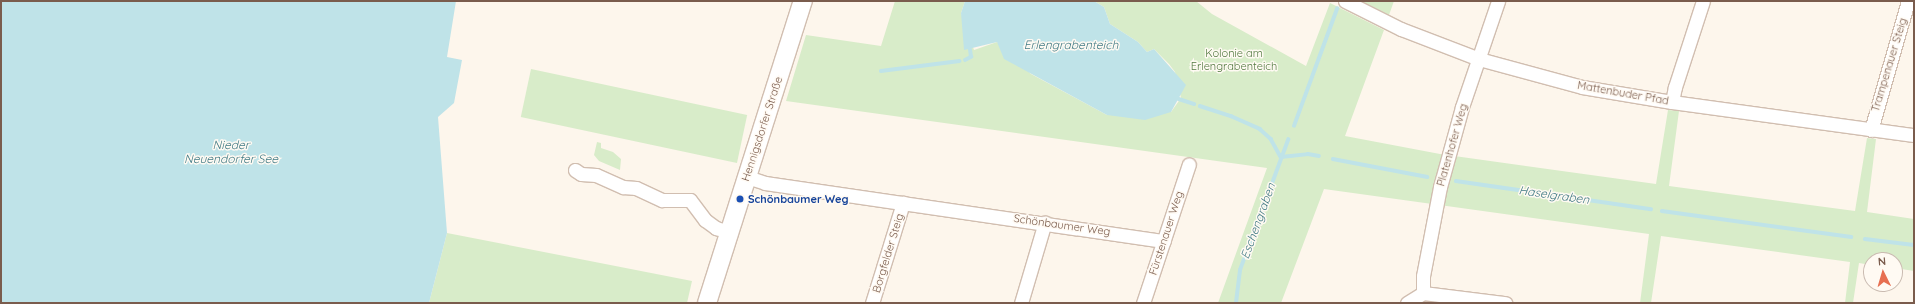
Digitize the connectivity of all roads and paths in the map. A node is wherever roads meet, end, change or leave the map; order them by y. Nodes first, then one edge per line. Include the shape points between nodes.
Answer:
1 (803, 1) edge
2 (1345, 1) edge
3 (1498, 1) edge
4 (1703, 1) edge
5 (1908, 1) edge
6 (1479, 59) junction
7 (1672, 102) junction
8 (1871, 130) junction
9 (1914, 135) edge
10 (1189, 164) dead end
11 (575, 170) dead end
12 (747, 177) junction
13 (903, 203) junction
14 (1046, 222) junction
15 (730, 232) junction
16 (1164, 241) junction
17 (1423, 294) junction
18 (707, 303) edge
19 (872, 303) edge
20 (1021, 303) edge
21 (1144, 303) edge
22 (1408, 303) edge
23 (1505, 303) edge

1 - 12 main road, Hennigsdorfer Straße
2 - 6 street, Mattenbuder Pfad via 1408,32
3 - 6 street, Platenhofer Weg
4 - 7 street
5 - 8 street, Trampenauer Steig
6 - 7 street, Mattenbuder Pfad via 1582,87
6 - 17 street, Platenhofer Weg via 1440,187 1422,276
7 - 8 street, Mattenbuder Pfad
8 - 9 street, Mattenbuder Pfad
10 - 16 street, Fürstenauer Weg
11 - 15 street via 581,174 596,175 622,187 636,188 662,200 690,200 705,220 716,228
12 - 13 street, Schönbaumer Weg via 765,183
12 - 15 main road, Hennigsdorfer Straße
13 - 14 street, Schönbaumer Weg
13 - 19 street, Borgfelder Steig
14 - 16 street, Schönbaumer Weg
14 - 20 street
15 - 18 main road, Hennigsdorfer Straße
16 - 21 street, Fürstenauer Weg
17 - 22 street
17 - 23 street

